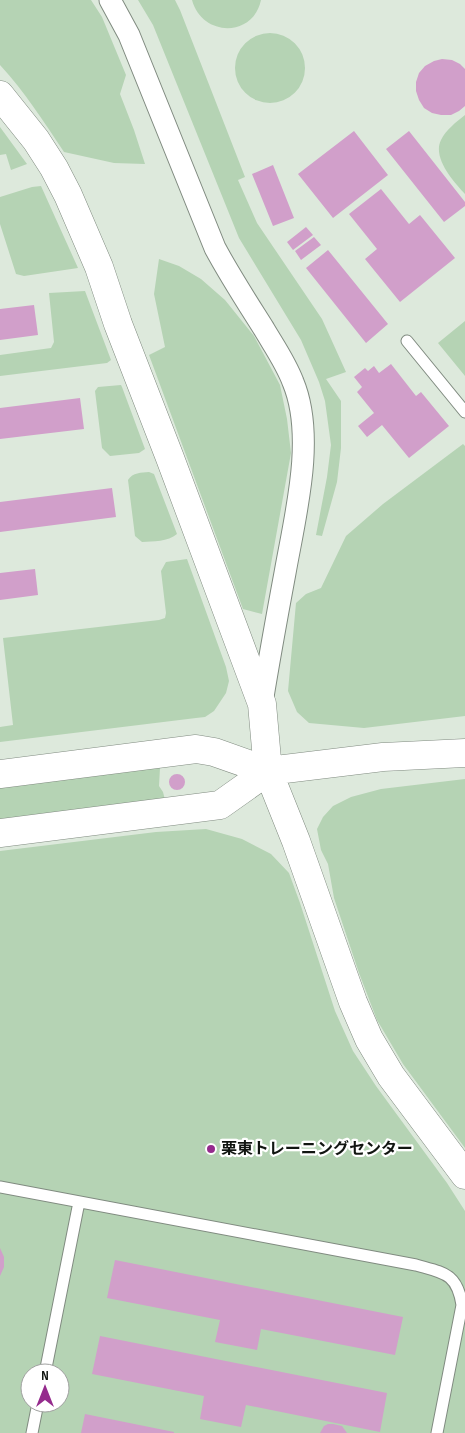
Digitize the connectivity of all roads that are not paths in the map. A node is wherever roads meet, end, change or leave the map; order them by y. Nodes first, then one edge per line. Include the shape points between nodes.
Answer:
1 (110, 0) edge
2 (0, 95) edge
3 (407, 341) dead end
4 (465, 412) edge
5 (262, 704) junction
6 (465, 753) edge
7 (268, 771) junction
8 (0, 774) edge
9 (0, 833) edge
10 (465, 1176) edge
11 (0, 1187) edge
12 (79, 1202) junction
13 (46, 1363) edge
14 (36, 1413) edge
15 (32, 1433) edge
16 (437, 1433) edge

1 - 5 street via 129,35 215,248 279,354 299,400 303,459
2 - 5 street via 54,168 84,230
3 - 4 lane
5 - 7 street
6 - 7 street via 383,757
7 - 8 street via 196,749
7 - 9 street via 220,806
7 - 10 street via 369,1039 391,1076
11 - 12 lane
12 - 13 lane
12 - 16 lane via 416,1265 452,1279 462,1304
14 - 15 lane

